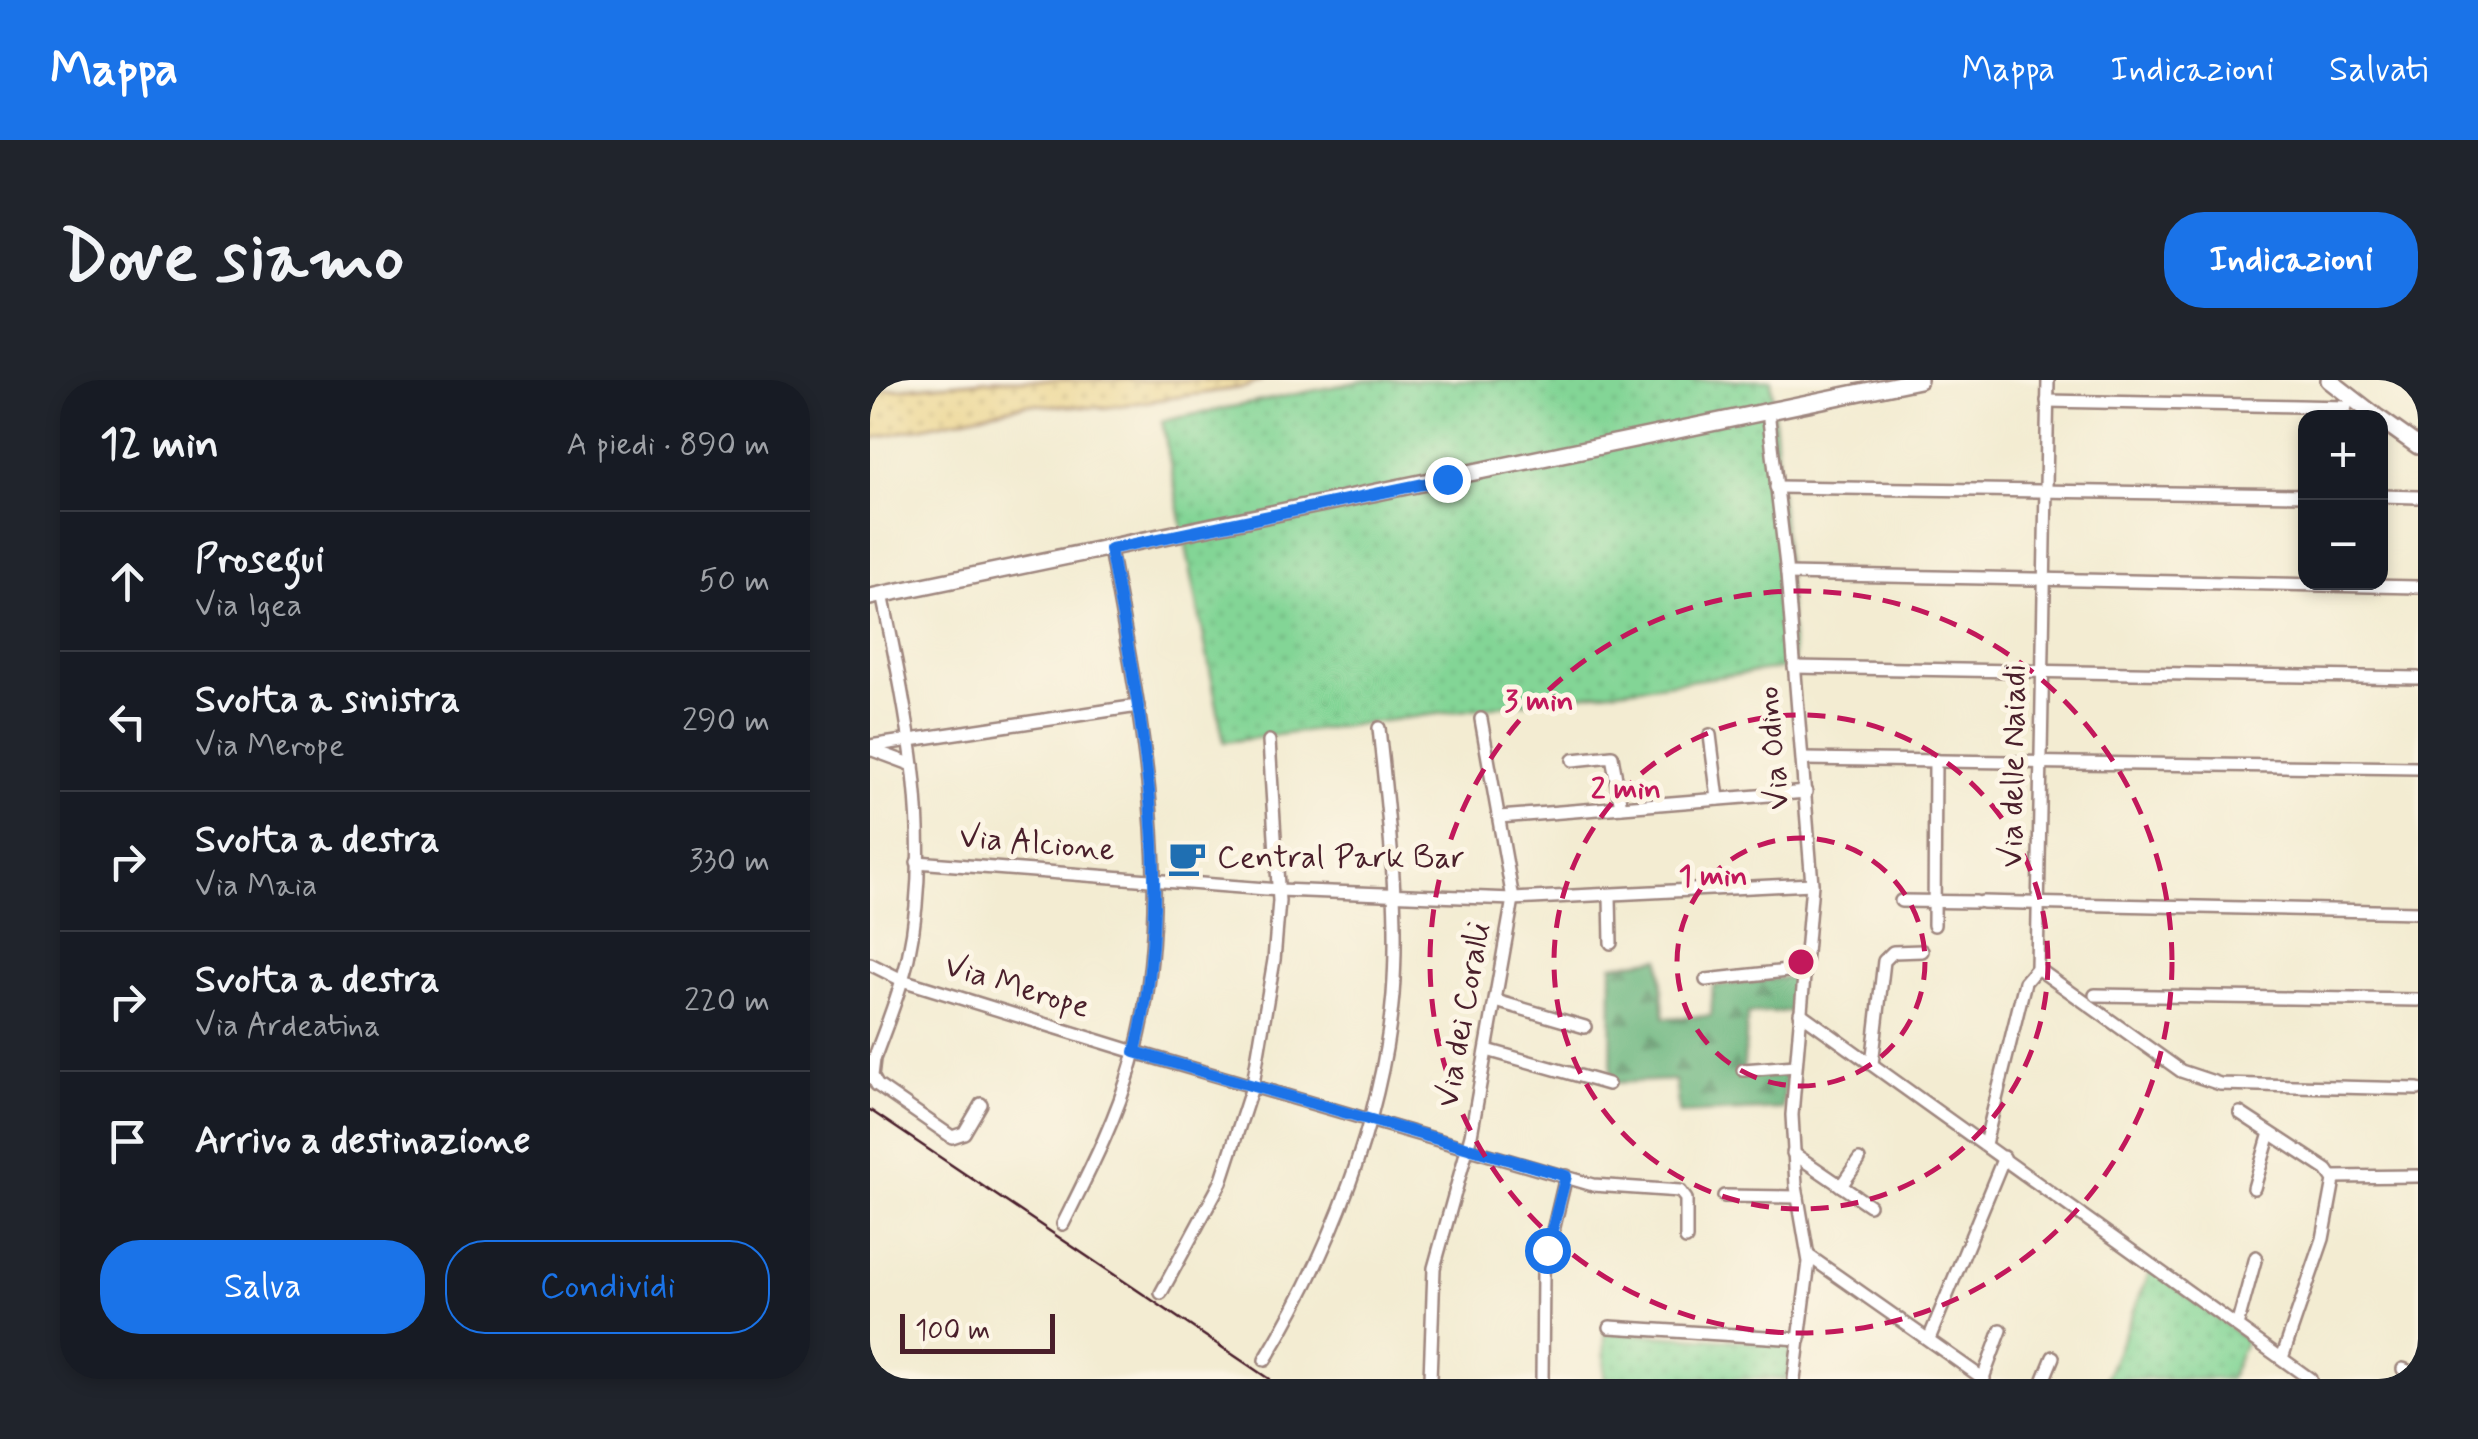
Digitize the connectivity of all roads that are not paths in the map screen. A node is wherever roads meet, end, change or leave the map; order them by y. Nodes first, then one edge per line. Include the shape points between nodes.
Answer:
1 (1919, 380) edge
2 (2048, 380) edge
3 (2328, 380) edge
4 (2048, 401) junction
5 (2346, 407) dead end
6 (2368, 410) edge
7 (1768, 411) junction
8 (2388, 424) edge
9 (2418, 446) edge
10 (1776, 486) junction
11 (2046, 490) junction
12 (2298, 495) edge
13 (2388, 496) edge
14 (2418, 497) edge
15 (1110, 549) junction
16 (1786, 574) junction
17 (2044, 579) junction
18 (2418, 586) edge
19 (876, 596) edge
20 (1794, 667) junction
21 (2042, 670) junction
22 (2418, 678) edge
23 (1138, 706) junction
24 (1481, 718) dead end
25 (1379, 728) dead end
26 (1710, 734) dead end
27 (911, 741) junction
28 (1269, 741) dead end
29 (870, 748) edge
30 (1803, 759) junction
31 (1573, 760) dead end
32 (1935, 760) junction
33 (2040, 761) junction
34 (913, 765) junction
35 (2418, 768) edge
36 (1806, 792) junction
37 (1718, 799) junction
38 (1621, 807) junction
39 (1499, 817) junction
40 (917, 862) junction
41 (1154, 881) junction
42 (1812, 884) junction
43 (1279, 890) junction
44 (1394, 896) junction
45 (1610, 896) junction
46 (1513, 899) junction
47 (1901, 901) dead end
48 (1934, 902) junction
49 (2040, 903) junction
50 (2418, 912) edge
51 (1934, 926) dead end
52 (1611, 943) dead end
53 (1922, 951) dead end
54 (870, 964) edge
55 (2037, 968) junction
56 (1805, 969) junction
57 (902, 980) junction
58 (1706, 980) dead end
59 (2096, 994) dead end
60 (1496, 1000) junction
61 (2418, 1000) edge
62 (1800, 1012) junction
63 (1585, 1028) dead end
64 (1486, 1050) junction
65 (1135, 1052) junction
66 (1872, 1064) junction
67 (1795, 1066) junction
68 (1742, 1070) dead end
69 (872, 1076) edge
70 (1253, 1084) junction
71 (1608, 1084) dead end
72 (2418, 1089) edge
73 (981, 1104) dead end
74 (2240, 1113) dead end
75 (1369, 1118) junction
76 (2270, 1133) junction
77 (1986, 1144) junction
78 (1468, 1147) junction
79 (1793, 1154) junction
80 (2004, 1157) junction
81 (1858, 1160) dead end
82 (1566, 1176) junction
83 (2418, 1176) edge
84 (2333, 1177) junction
85 (1841, 1186) junction
86 (2254, 1188) dead end
87 (1724, 1196) dead end
88 (1798, 1197) junction
89 (1869, 1205) dead end
90 (1063, 1224) dead end
91 (1686, 1239) dead end
92 (1808, 1256) junction
93 (2256, 1257) dead end
94 (1161, 1292) dead end
95 (2237, 1326) junction
96 (1610, 1327) dead end
97 (2001, 1330) dead end
98 (1930, 1338) junction
99 (1800, 1339) junction
100 (2053, 1358) dead end
101 (2282, 1358) junction
102 (1264, 1360) dead end
103 (2403, 1369) dead end
104 (2293, 1374) edge
105 (2418, 1375) edge
106 (1430, 1379) edge
107 (1542, 1379) edge
108 (1794, 1379) edge
109 (1984, 1379) edge
110 (2044, 1379) edge
111 (2310, 1379) edge

1 - 7 main road
2 - 4 street, Via delle Naiadi
3 - 6 main road
4 - 5 street
4 - 11 street, Via delle Naiadi
7 - 10 street, Via Odino
7 - 15 main road
8 - 9 main road
10 - 11 street
10 - 16 street, Via Odino
11 - 12 street
11 - 17 street, Via delle Naiadi
13 - 14 street
15 - 19 main road
15 - 23 street
16 - 17 street
16 - 20 street, Via Odino
17 - 18 street
17 - 21 street, Via delle Naiadi
19 - 27 street
20 - 21 street
20 - 30 street, Via Odino
21 - 22 street
21 - 33 street, Via delle Naiadi
23 - 27 street
23 - 41 street
24 - 39 street, Via dei Coralli
25 - 44 street
26 - 37 street
27 - 29 street
27 - 34 street
28 - 43 street
29 - 34 street
30 - 32 street
30 - 36 street, Via Odino
31 - 38 street via 1612,756
32 - 33 street
32 - 48 street
33 - 35 street
33 - 49 street, Via delle Naiadi
34 - 40 street
36 - 37 street
36 - 42 street, Via Odino
37 - 38 street
38 - 39 street
39 - 46 street, Via dei Coralli
40 - 41 street, Via Alcione
40 - 57 street
41 - 43 street, Via Alcione
41 - 65 street via 1148,982
42 - 45 street, Via Alcione
42 - 56 street, Via Odino
43 - 44 street, Via Alcione
43 - 70 street
44 - 46 street, Via Alcione
44 - 75 street via 1392,1004
45 - 46 street, Via Alcione
45 - 52 street
46 - 60 street, Via dei Coralli
47 - 48 street
48 - 49 street
48 - 51 street
49 - 50 street
49 - 55 street, Via delle Naiadi
53 - 66 street via 1884,959
54 - 57 street, Via Merope
55 - 72 street via 2204,1081
55 - 77 street, Via delle Naiadi via 2025,982
56 - 58 street
56 - 62 street, Via Odino
57 - 65 street, Via Merope
57 - 69 street
59 - 61 street
60 - 63 street
60 - 64 street, Via dei Coralli
62 - 66 street
62 - 67 street, Via Odino
64 - 71 street
64 - 78 street, Via dei Coralli
65 - 70 street, Via Merope
65 - 90 street via 1106,1135
66 - 77 street
67 - 68 street
67 - 79 street, Via Odino
69 - 73 street via 952,1136 964,1133
70 - 75 street, Via Merope
70 - 94 street via 1221,1182
74 - 76 street
75 - 78 street, Via Merope
75 - 102 street via 1321,1252
76 - 84 street
76 - 86 street
77 - 80 street
78 - 82 street, Via Merope
78 - 106 street, Via dei Coralli via 1434,1268
79 - 85 street
79 - 88 street, Via Odino
80 - 95 street
80 - 98 street
81 - 85 street
82 - 91 street, Via Merope via 1601,1186 1680,1191
82 - 107 street via 1543,1273
83 - 84 street
84 - 101 street via 2326,1231
85 - 89 street
87 - 88 street
88 - 92 street, Via Odino
92 - 98 street
92 - 99 street, Via Odino
93 - 95 street
95 - 101 street
96 - 99 street
97 - 109 street
98 - 109 street
99 - 108 street, Via Odino
100 - 110 street
101 - 104 street
103 - 105 street
104 - 111 street

